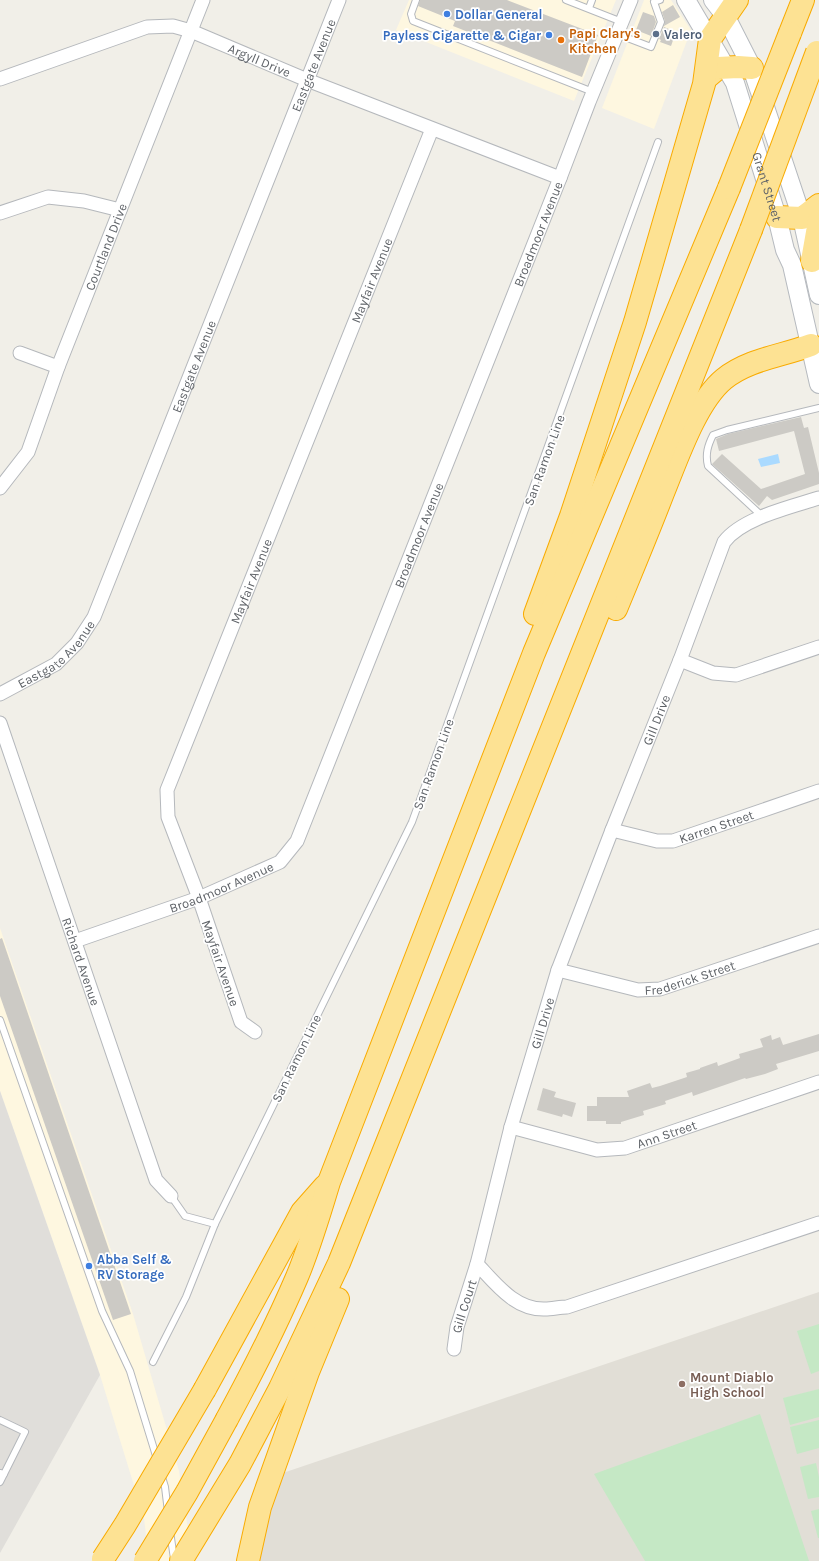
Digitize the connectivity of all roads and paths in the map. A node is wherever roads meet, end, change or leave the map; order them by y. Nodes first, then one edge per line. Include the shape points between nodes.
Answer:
1 (203, 0) edge
2 (339, 0) edge
3 (416, 0) edge
4 (566, 0) edge
5 (592, 0) edge
6 (631, 0) edge
7 (647, 0) edge
8 (686, 0) edge
9 (713, 0) edge
10 (803, 0) edge
11 (657, 1) edge
12 (589, 8) junction
13 (732, 9) edge
14 (622, 22) junction
15 (191, 31) junction
16 (617, 34) junction
17 (710, 39) junction
18 (818, 50) edge
19 (726, 67) junction
20 (752, 68) junction
21 (0, 79) edge
22 (705, 79) junction
23 (307, 80) junction
24 (593, 92) junction
25 (432, 129) junction
26 (658, 142) dead end
27 (560, 178) junction
28 (120, 210) junction
29 (0, 213) edge
30 (813, 215) edge
31 (777, 217) junction
32 (812, 261) joint
33 (819, 295) edge
34 (815, 343) edge
35 (20, 354) dead end
36 (58, 367) junction
37 (819, 384) edge
38 (819, 408) edge
39 (0, 488) edge
40 (819, 498) edge
41 (763, 517) junction
42 (819, 646) edge
43 (534, 654) junction
44 (680, 660) junction
45 (0, 694) edge
46 (0, 723) edge
47 (531, 783) junction
48 (819, 791) edge
49 (612, 830) junction
50 (199, 898) junction
51 (819, 936) edge
52 (75, 941) junction
53 (558, 970) junction
54 (0, 1020) edge
55 (255, 1032) dead end
56 (819, 1082) edge
57 (511, 1127) junction
58 (329, 1182) junction
59 (170, 1196) joint
60 (215, 1224) junction
61 (819, 1224) edge
62 (340, 1264) junction
63 (477, 1264) junction
64 (454, 1349) dead end
65 (153, 1362) dead end
66 (0, 1420) edge
67 (2, 1474) edge
68 (0, 1482) edge
69 (102, 1560) edge
70 (145, 1561) edge
71 (174, 1561) edge
72 (181, 1561) edge
73 (248, 1561) edge

1 - 15 street, Courtland Drive
2 - 23 street, Eastgate Avenue
3 - 24 lane via 410,14 413,21
4 - 12 lane
5 - 12 lane
6 - 14 street, Broadmoor Avenue
7 - 11 lane
8 - 17 street, Grant Street
9 - 13 street, Grant Street
10 - 43 highway, bridge via 729,188
11 - 16 lane via 661,22 652,47
12 - 14 lane
13 - 17 highway
13 - 20 street, Grant Street
14 - 16 street, Broadmoor Avenue
15 - 21 street, Argyll Drive via 173,26 147,27
15 - 23 street, Argyll Drive
15 - 28 street, Courtland Drive
16 - 24 street, Broadmoor Avenue
17 - 19 street, Grant Street
17 - 22 highway
18 - 47 highway, bridge via 751,230
19 - 20 highway
19 - 22 highway via 718,68
19 - 31 street, Grant Street via 735,83
20 - 30 street, Grant Street
22 - 43 highway via 635,322 571,516 528,632
23 - 25 street, Argyll Drive
23 - 45 street, Eastgate Avenue via 94,617 77,643 56,664
24 - 27 street, Broadmoor Avenue
25 - 27 street, Argyll Drive
25 - 50 street, Mayfair Avenue via 167,790 168,817
26 - 60 lane, San Ramon Line via 412,822
27 - 50 street, Broadmoor Avenue via 297,841 280,862
28 - 29 street via 84,201 48,197
28 - 36 street, Courtland Drive
30 - 31 highway
30 - 32 highway
31 - 34 street, Grant Street
32 - 33 street
34 - 37 street, Grant Street
34 - 47 highway via 742,367 724,379 709,394 696,417 612,620 547,764
35 - 36 street
36 - 39 street, Courtland Drive via 28,452
38 - 41 lane via 713,435 706,457 708,466
40 - 41 street, Gill Drive
41 - 44 street, Gill Drive via 731,533 724,542
42 - 44 street via 736,675 714,673
43 - 58 highway
44 - 49 street, Gill Drive
46 - 52 street, Richard Avenue
47 - 62 highway
48 - 49 street, Karren Street via 673,840 656,841
49 - 53 street, Gill Drive
50 - 52 street, Broadmoor Avenue
50 - 55 street, Mayfair Avenue via 241,1022
51 - 53 street, Frederick Street via 660,990 638,990
52 - 59 street, Richard Avenue via 156,1180
53 - 57 street, Gill Drive
54 - 71 lane via 102,1311 130,1371 165,1487
56 - 57 street, Ann Street via 625,1148 597,1150
57 - 63 street, Gill Drive
58 - 69 highway, bridge via 302,1212 205,1389
58 - 70 highway, bridge via 316,1228 297,1277 264,1348 228,1419
59 - 60 lane via 185,1216
60 - 65 lane, San Ramon Line via 186,1297
61 - 63 street via 567,1307 543,1309 522,1305 506,1295
62 - 72 highway via 240,1464
62 - 73 highway via 339,1296 308,1372 263,1501
63 - 64 street, Gill Court via 457,1327
66 - 67 lane via 25,1432
67 - 68 lane

